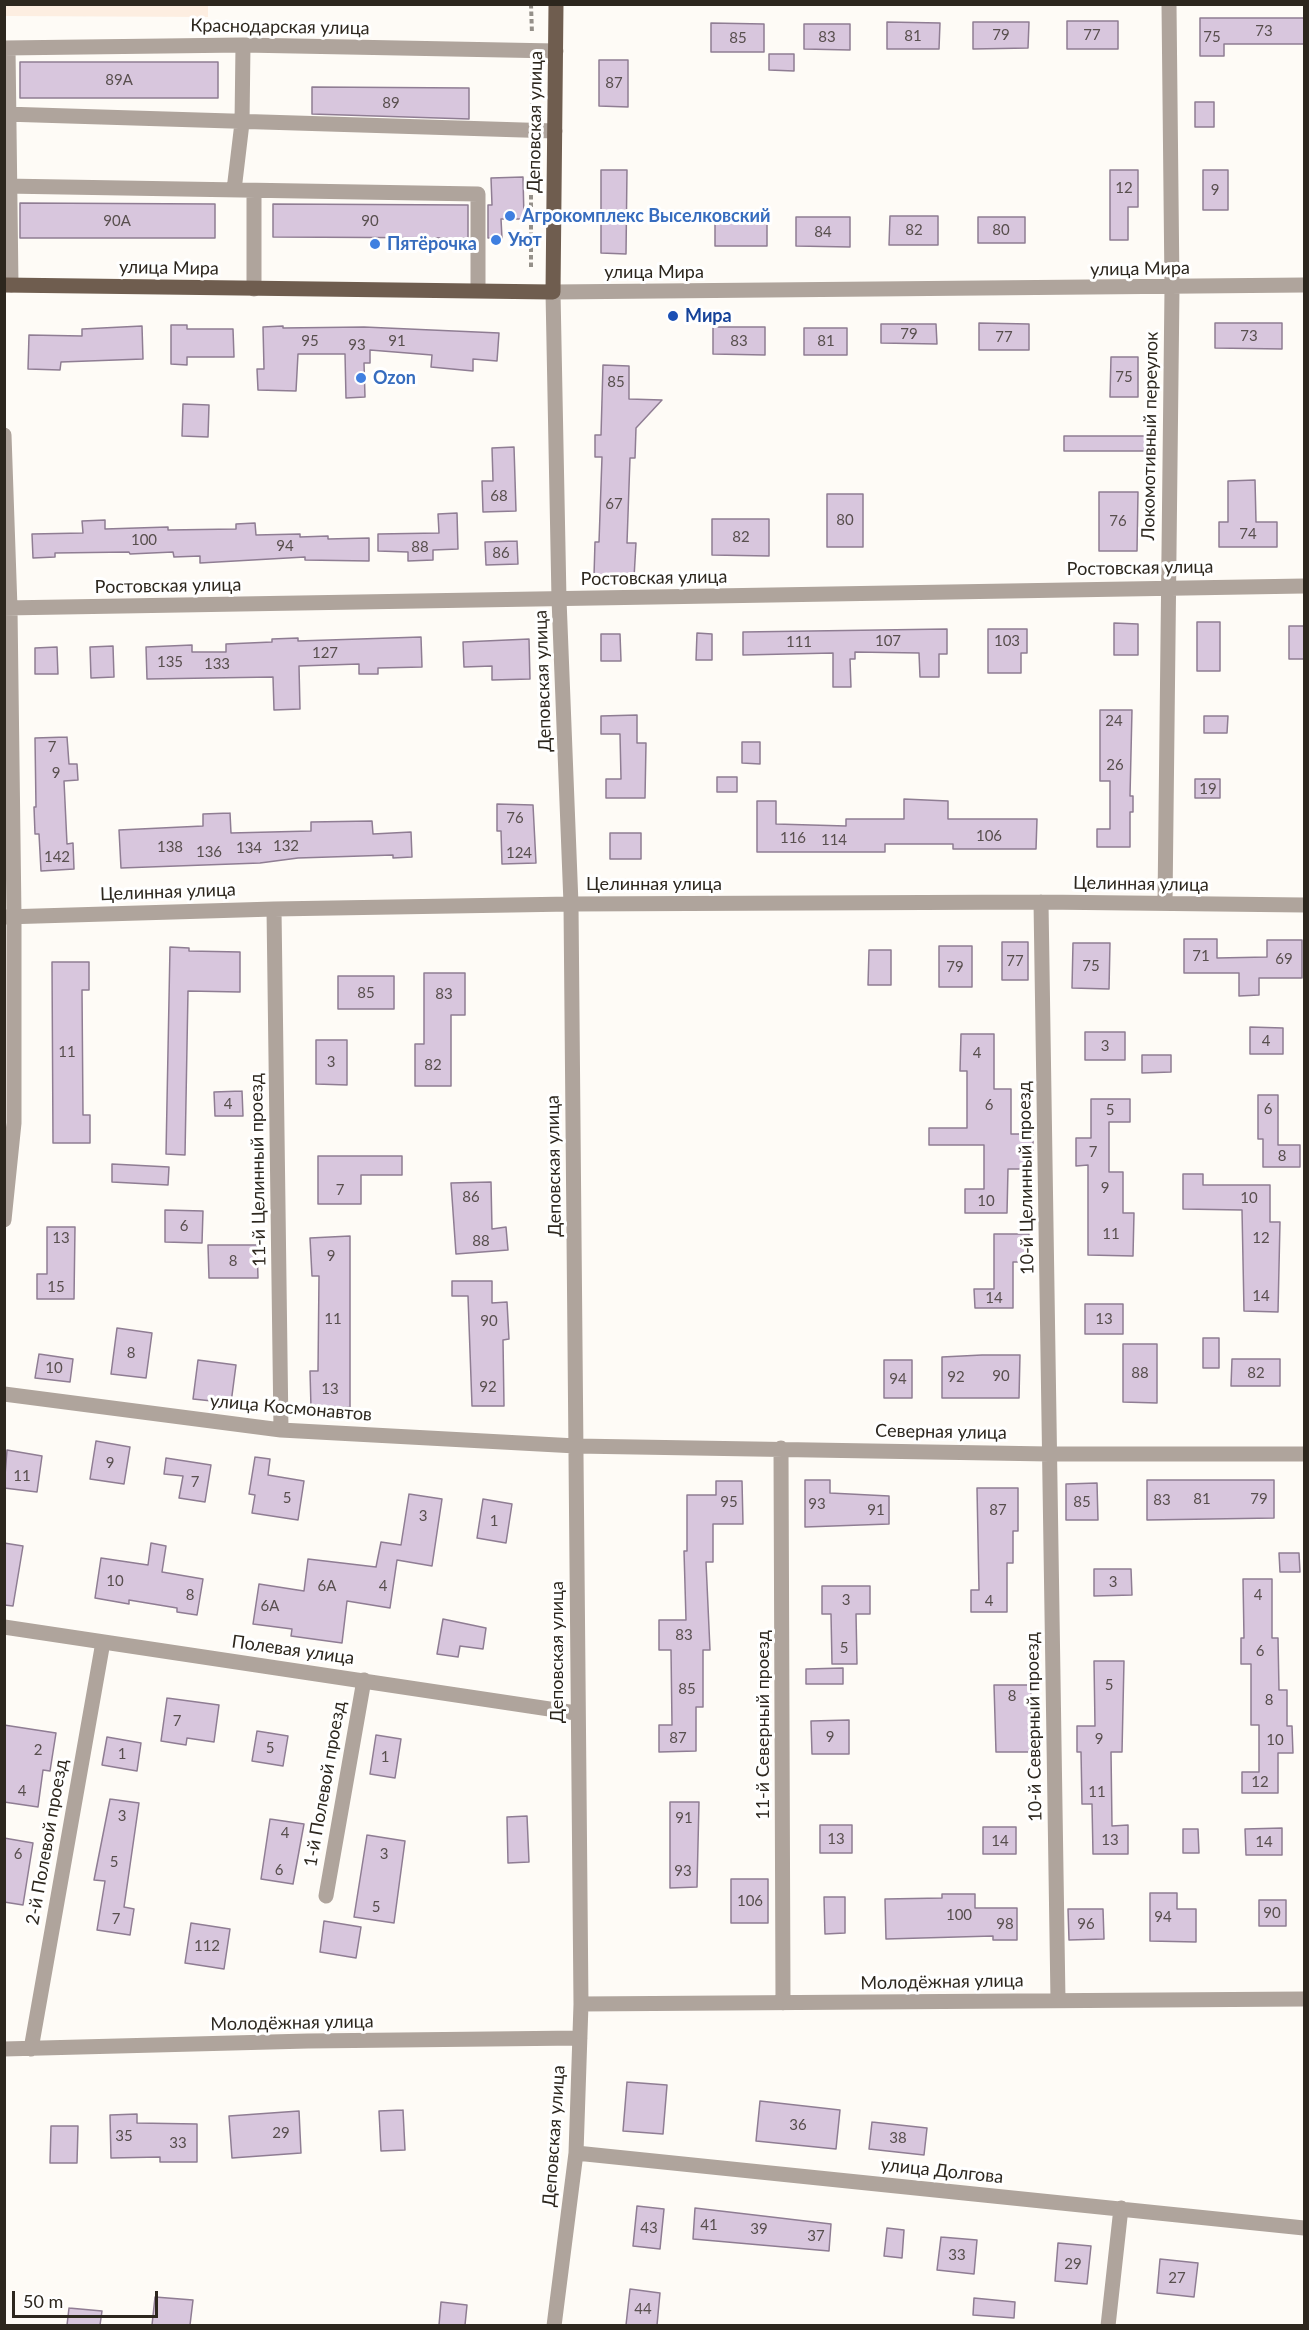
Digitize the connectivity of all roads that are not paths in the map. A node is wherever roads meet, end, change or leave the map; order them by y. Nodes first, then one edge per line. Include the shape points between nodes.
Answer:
1 (556, 4) edge
2 (1169, 4) edge
3 (243, 45) junction
4 (6, 48) edge
5 (556, 51) junction
6 (6, 114) edge
7 (242, 123) junction
8 (555, 131) junction
9 (7, 186) edge
10 (234, 190) junction
11 (254, 191) junction
12 (8, 285) edge
13 (1305, 285) edge
14 (1172, 288) junction
15 (254, 289) junction
16 (478, 290) junction
17 (554, 292) junction
18 (4, 435) edge
19 (1168, 586) junction
20 (1305, 586) edge
21 (560, 599) junction
22 (7, 608) edge
23 (1041, 902) junction
24 (1165, 903) junction
25 (571, 904) junction
26 (1305, 904) edge
27 (274, 909) junction
28 (9, 917) edge
29 (9, 1122) edge
30 (4, 1220) edge
31 (4, 1394) edge
32 (281, 1430) junction
33 (576, 1446) junction
34 (781, 1448) junction
35 (1049, 1454) junction
36 (1305, 1454) edge
37 (4, 1627) edge
38 (103, 1642) junction
39 (364, 1680) junction
40 (576, 1713) junction
41 (326, 1896) dead end
42 (1305, 1998) edge
43 (1058, 2000) junction
44 (783, 2003) junction
45 (581, 2004) junction
46 (580, 2038) junction
47 (4, 2049) edge
48 (31, 2049) junction
49 (576, 2154) junction
50 (1120, 2208) junction
51 (1305, 2228) edge
52 (554, 2325) edge
53 (1108, 2325) edge

1 - 5 main road, Деповская улица
2 - 14 street, Локомотивный переулок
3 - 4 street, Краснодарская улица
3 - 5 street, Краснодарская улица
3 - 7 street
4 - 6 street
5 - 8 main road, Деповская улица
6 - 7 street
6 - 9 street
7 - 8 street
7 - 10 street
8 - 17 main road, Деповская улица
9 - 10 street
9 - 12 street
10 - 11 street
11 - 15 street
11 - 16 street via 478,194
12 - 15 main road, улица Мира
13 - 14 street, улица Мира
14 - 17 street, улица Мира
14 - 19 street, Локомотивный переулок
15 - 16 main road, улица Мира
16 - 17 main road, улица Мира
17 - 21 street, Деповская улица
18 - 22 street
19 - 20 street, Ростовская улица
19 - 21 street, Ростовская улица
19 - 24 street, Локомотивный переулок
21 - 22 street, Ростовская улица
21 - 25 street, Деповская улица
22 - 28 street
23 - 24 street, Целинная улица
23 - 25 street, Целинная улица
23 - 35 street, 10-й Целинный проезд
24 - 26 street, Целинная улица
25 - 27 street, Целинная улица
25 - 33 street, Деповская улица
27 - 28 street, Целинная улица
27 - 32 street, 11-й Целинный проезд
28 - 29 street
29 - 30 street
31 - 32 street, улица Космонавтов
32 - 33 street, улица Космонавтов
33 - 34 street, Северная улица
33 - 40 street, Деповская улица
34 - 35 street, Северная улица
34 - 44 street, 11-й Северный проезд
35 - 36 street, Северная улица
35 - 43 street, 10-й Северный проезд
37 - 38 street, Полевая улица
38 - 39 street, Полевая улица
38 - 48 street, 2-й Полевой проезд
39 - 40 street, Полевая улица
39 - 41 street, 1-й Полевой проезд
40 - 45 street, Деповская улица
42 - 43 street, Молодёжная улица
43 - 44 street, Молодёжная улица
44 - 45 street, Молодёжная улица
45 - 46 street, Деповская улица
46 - 48 street, Молодёжная улица
46 - 49 street, Деповская улица
47 - 48 street, Молодёжная улица
49 - 50 street, улица Долгова
49 - 52 street, Деповская улица
50 - 51 street, улица Долгова
50 - 53 street

